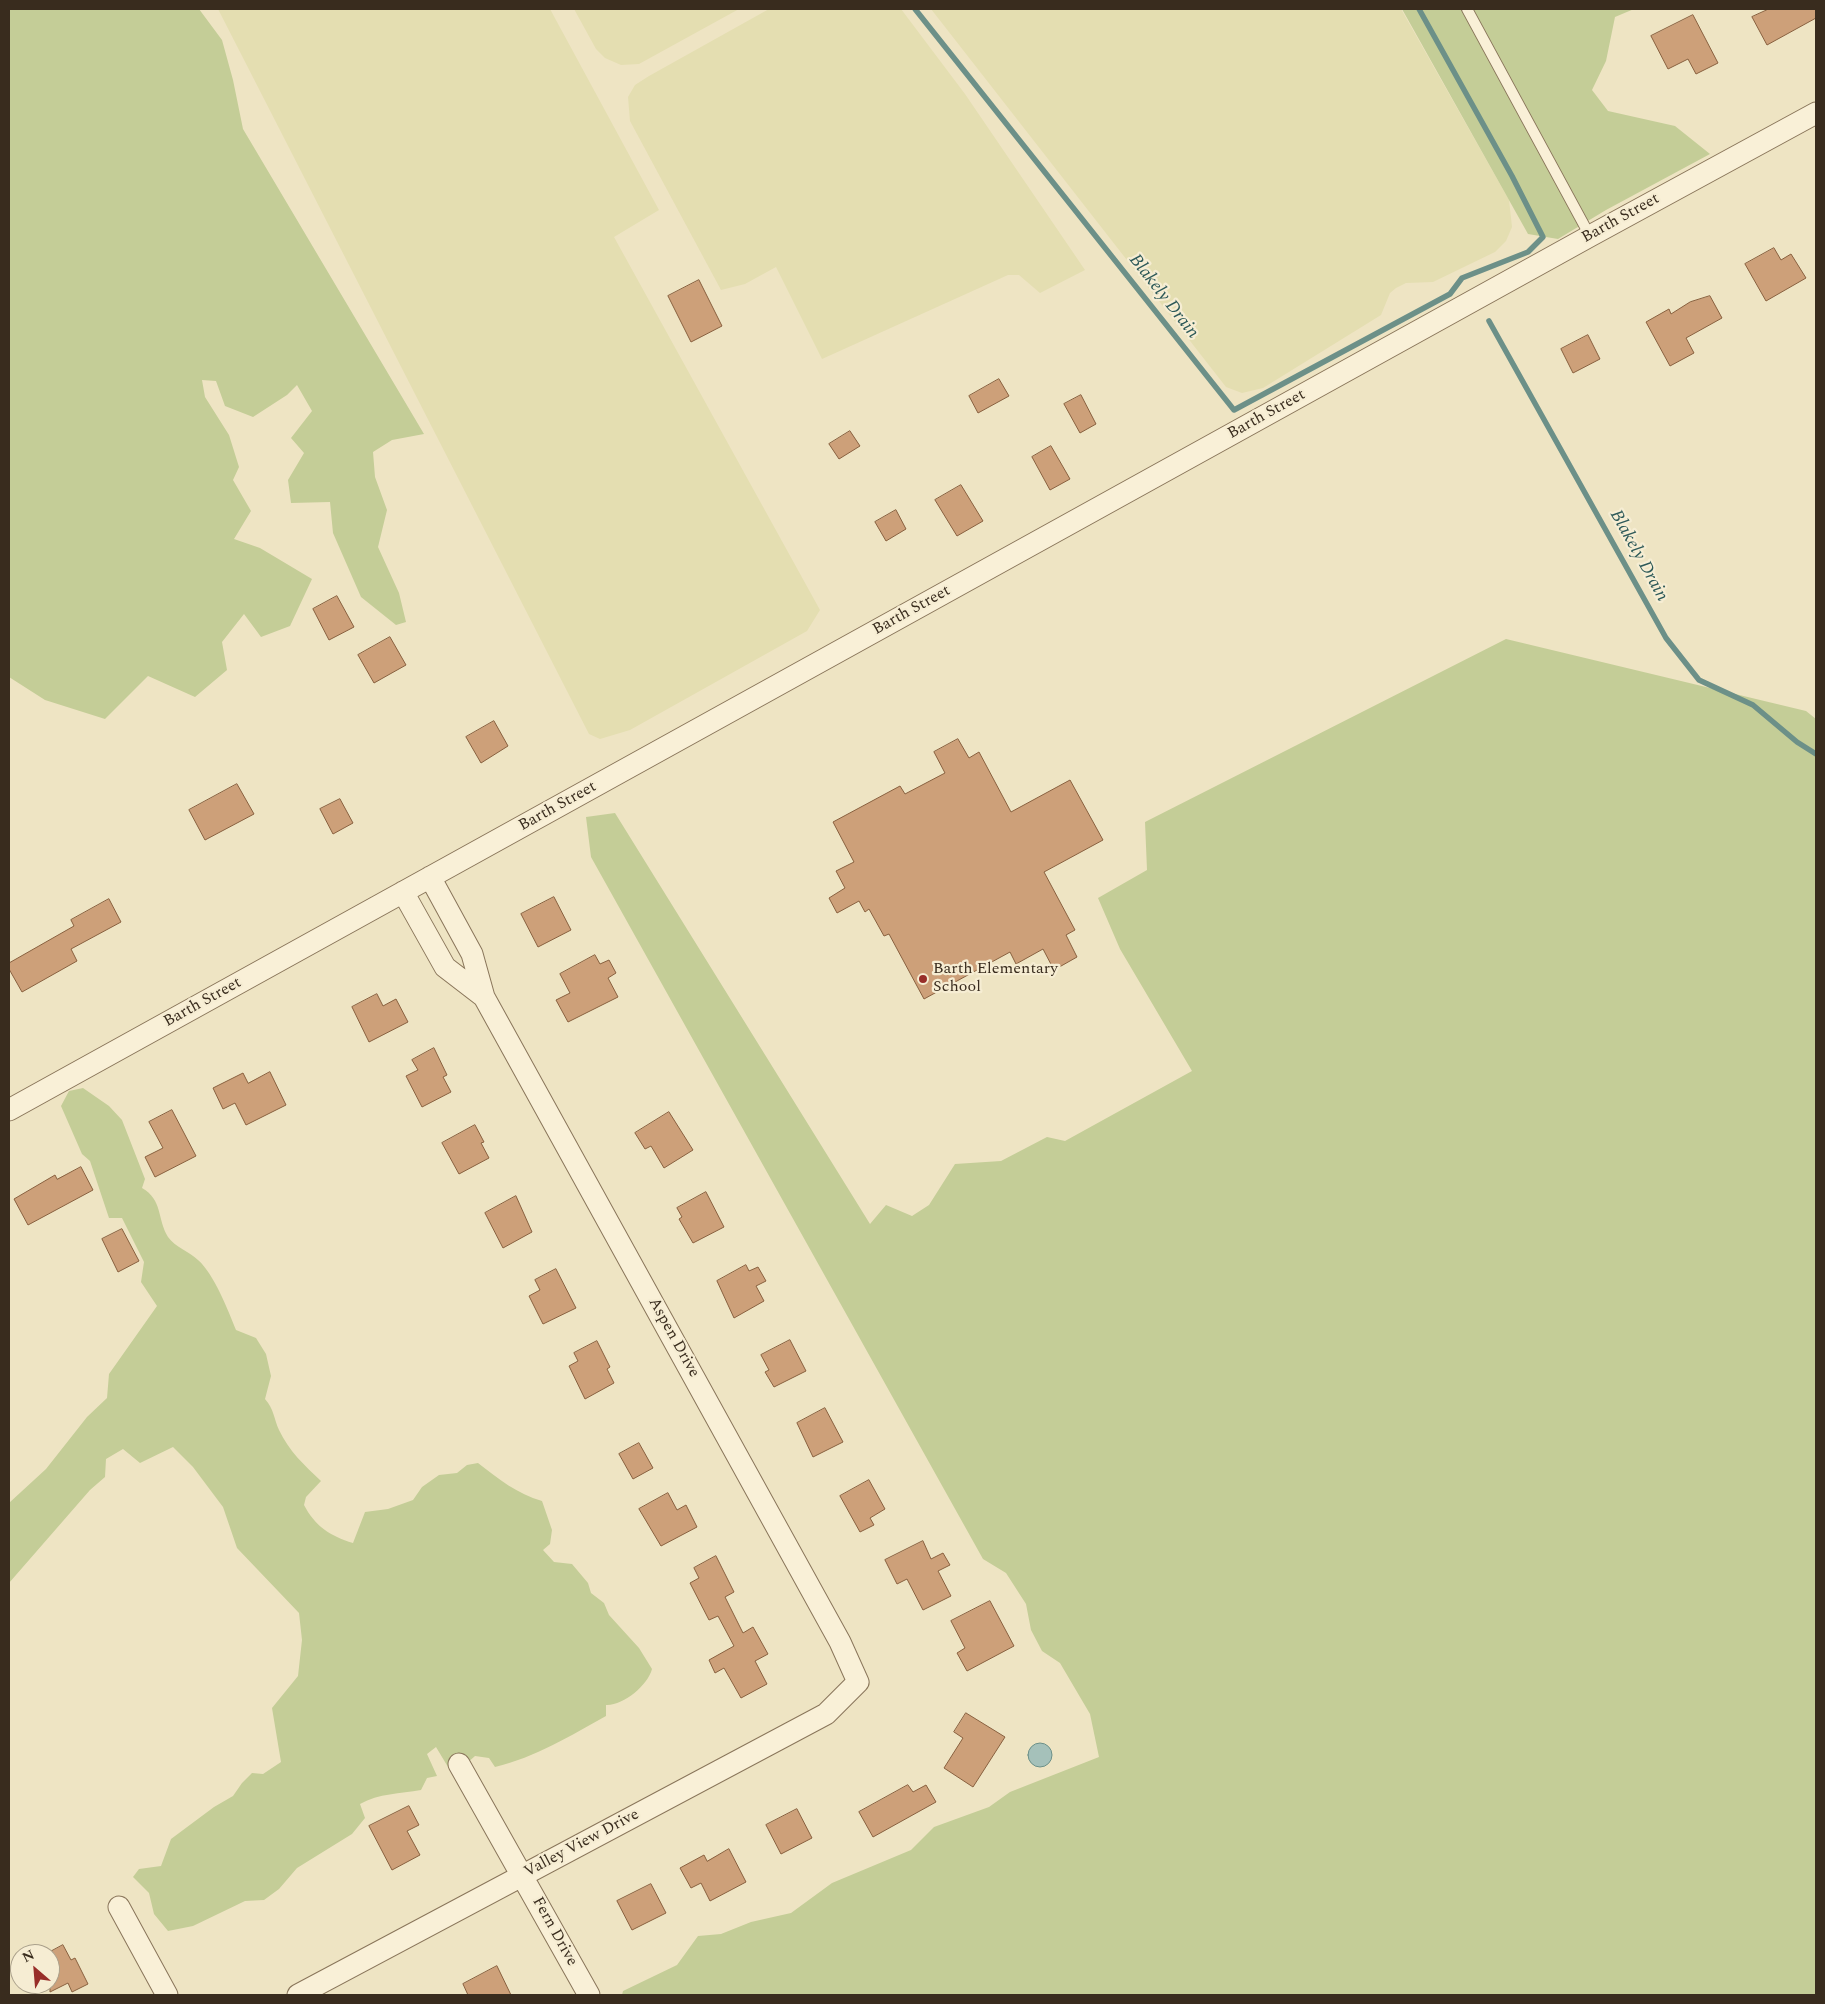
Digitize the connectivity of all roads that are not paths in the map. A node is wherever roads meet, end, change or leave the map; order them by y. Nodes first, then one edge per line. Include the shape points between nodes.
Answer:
1 (1467, 9) edge
2 (1816, 113) edge
3 (1590, 236) junction
4 (430, 877) junction
5 (403, 892) junction
6 (484, 997) junction
7 (9, 1110) edge
8 (858, 1682) joint
9 (459, 1764) dead end
10 (523, 1876) junction
11 (119, 1907) dead end
12 (167, 1995) edge
13 (298, 1995) edge
14 (589, 1995) edge

1 - 3 lane
2 - 3 street, Barth Street
3 - 4 street, Barth Street
4 - 5 street, Barth Street
4 - 6 street, Aspen Drive via 472,954
5 - 6 street, Aspen Drive via 445,967
5 - 7 street, Barth Street
6 - 8 street, Aspen Drive via 840,1642
8 - 10 street, Valley View Drive via 826,1714
9 - 10 street, Fern Drive
10 - 13 street, Valley View Drive
10 - 14 street, Fern Drive
11 - 12 street

